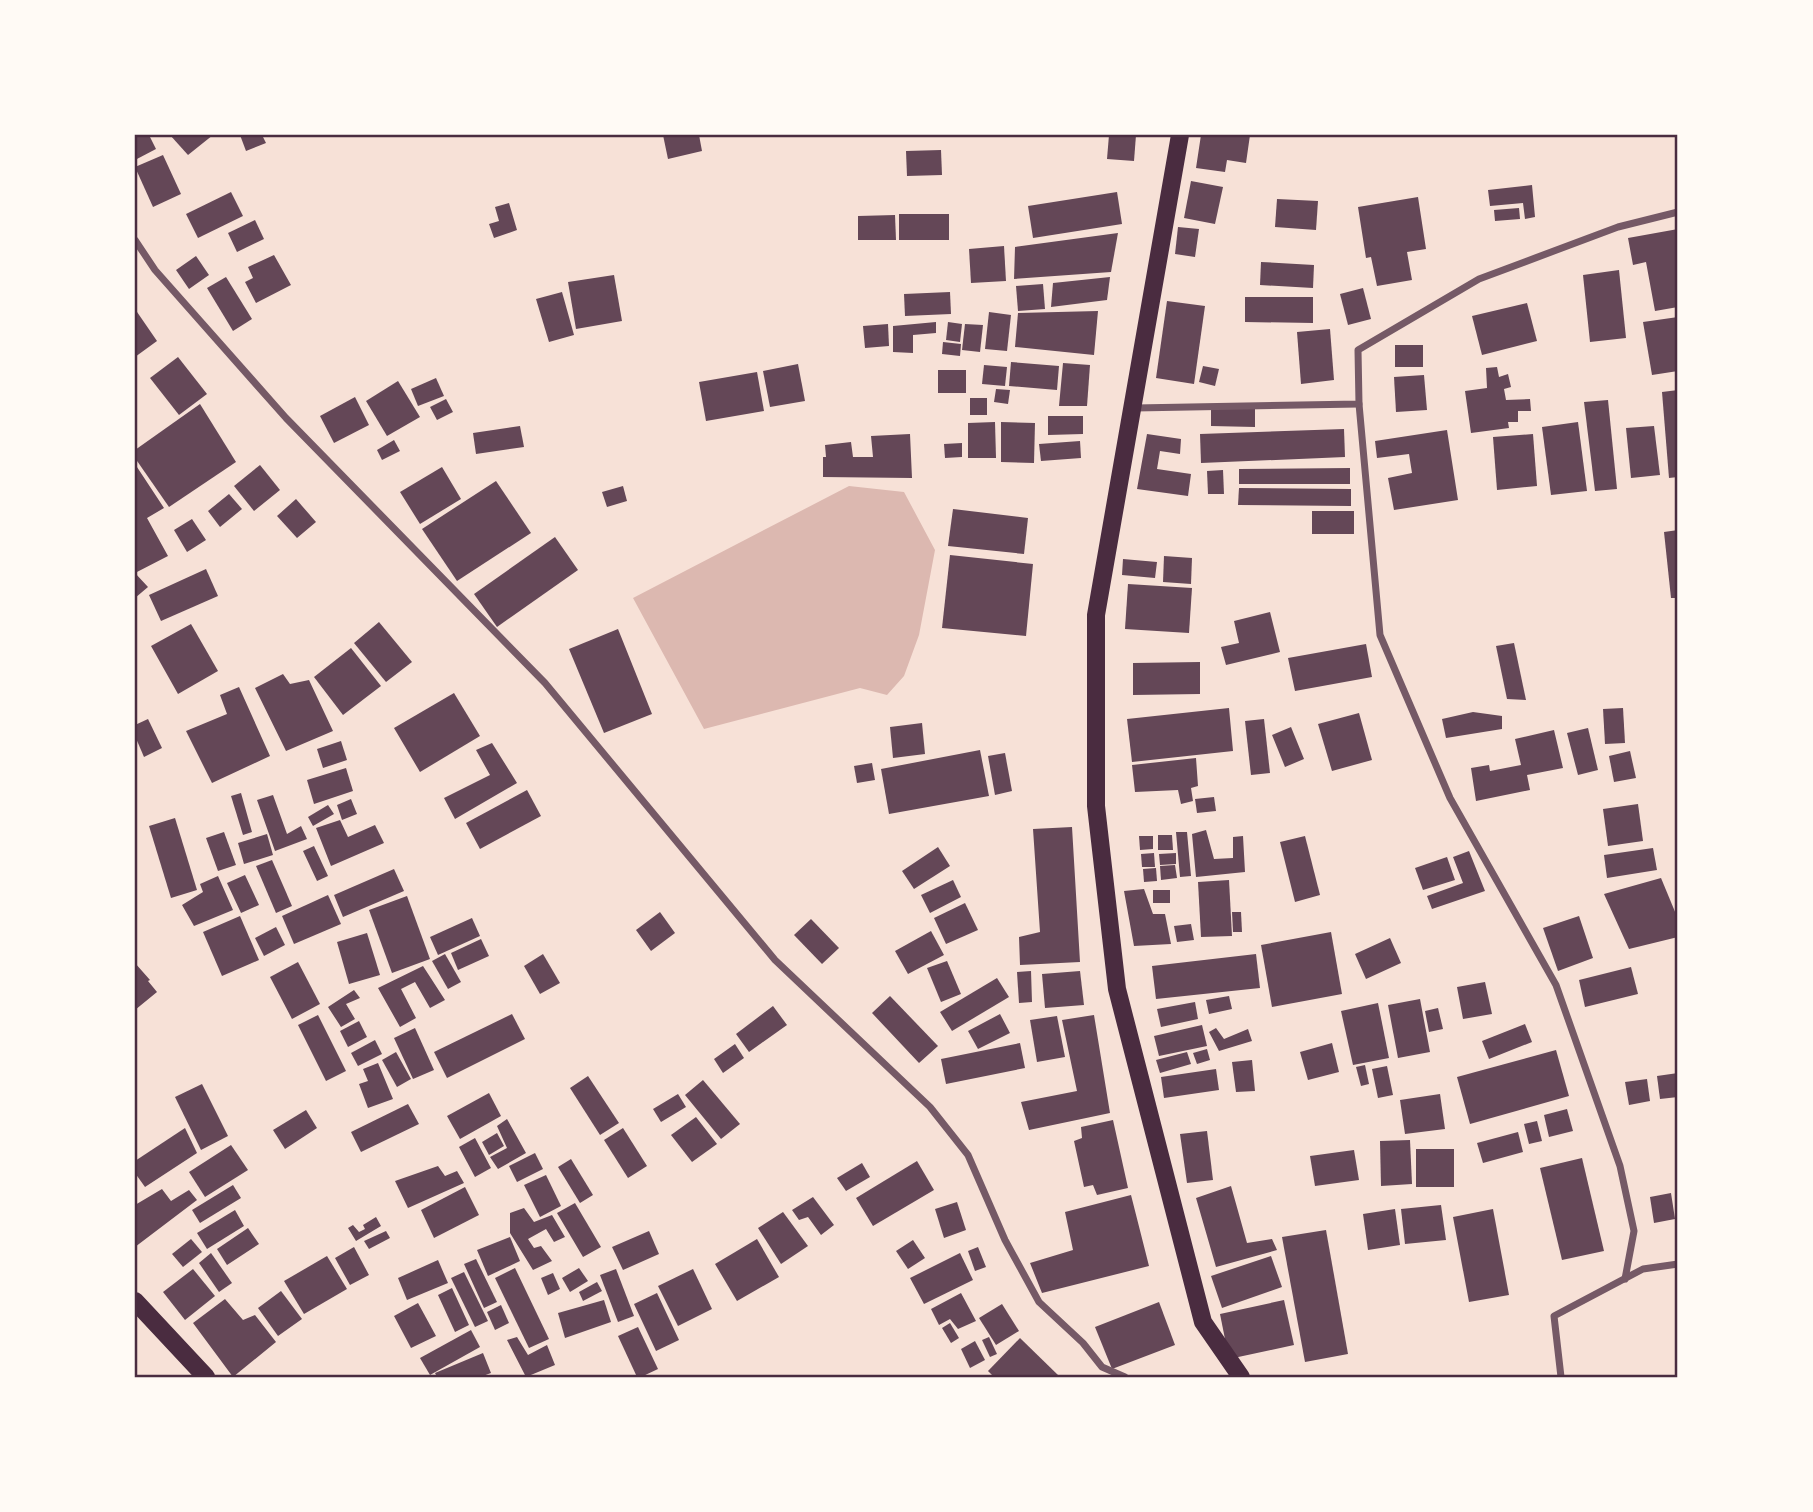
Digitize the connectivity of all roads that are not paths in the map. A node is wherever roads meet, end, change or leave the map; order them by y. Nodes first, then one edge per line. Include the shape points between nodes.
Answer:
1 (1180, 135) edge
2 (1678, 212) edge
3 (135, 240) edge
4 (1359, 404) junction
5 (1132, 408) junction
6 (1678, 1264) edge
7 (1625, 1279) junction
8 (135, 1301) edge
9 (206, 1377) edge
10 (1125, 1377) edge
11 (1241, 1377) edge
12 (1561, 1377) edge

1 - 5 main road
2 - 4 street via 1618,227 1479,279 1358,350
3 - 10 street via 155,270 286,418 545,683 775,960 930,1107 968,1155 1005,1240 1039,1302 1102,1367
4 - 5 street
4 - 7 street via 1380,635 1450,798 1556,985 1620,1166 1634,1231
5 - 11 main road via 1096,615 1096,806 1117,989 1203,1322
6 - 7 street via 1643,1269
7 - 12 street via 1554,1316
8 - 9 main road

